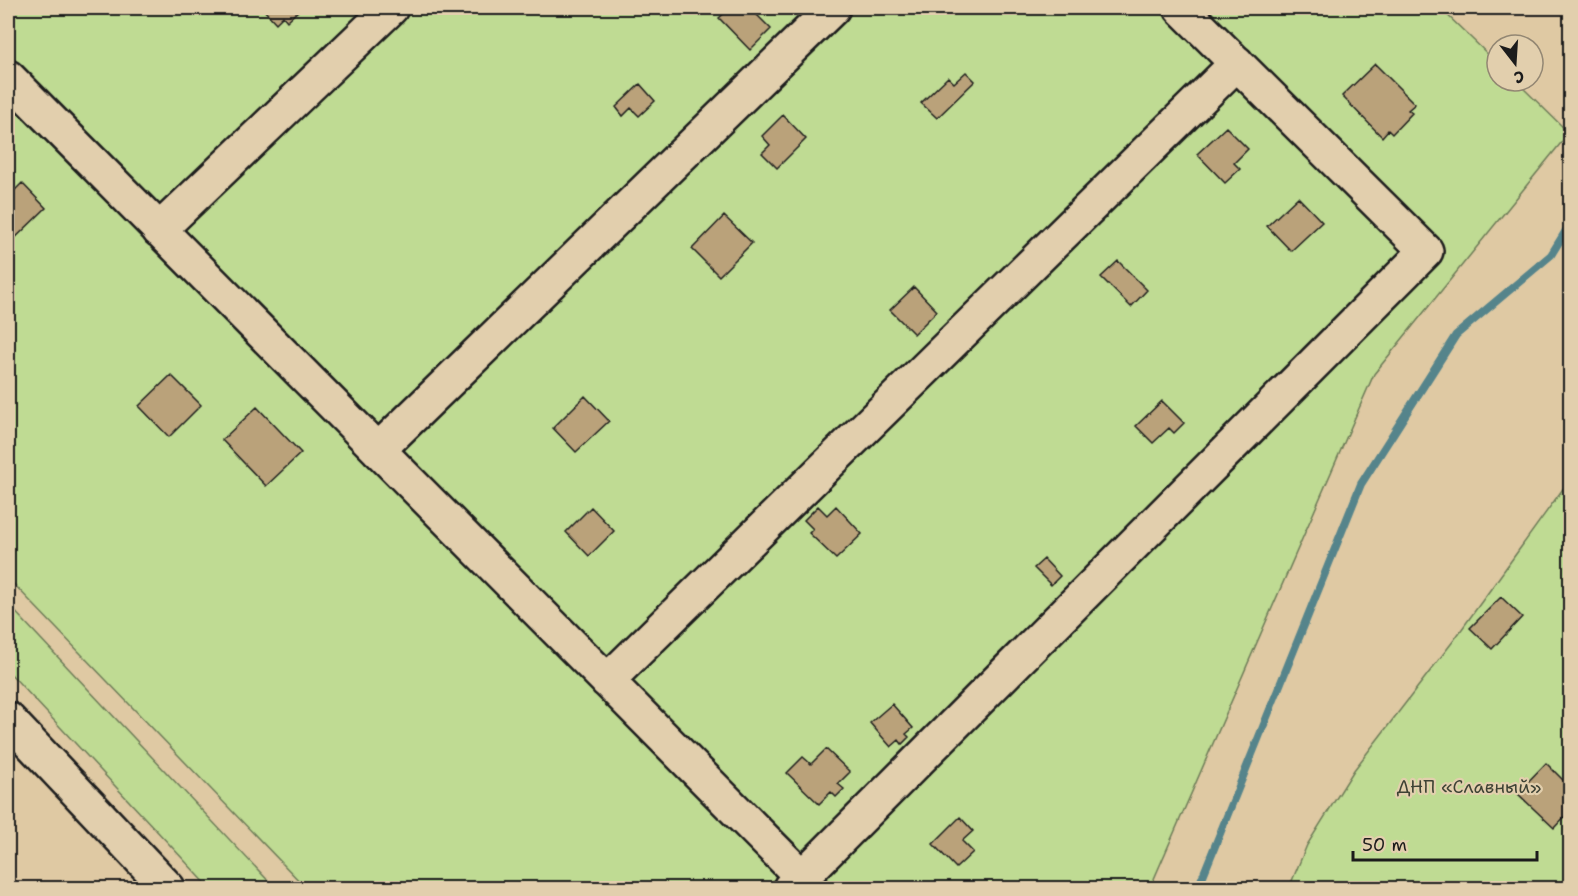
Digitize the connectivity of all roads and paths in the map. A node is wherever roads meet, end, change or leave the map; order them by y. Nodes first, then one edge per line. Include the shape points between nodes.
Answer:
1 (391, 8) edge
2 (833, 8) edge
3 (1181, 8) edge
4 (1237, 63) junction
5 (8, 77) edge
6 (159, 230) junction
7 (378, 450) junction
8 (607, 681) junction
9 (8, 719) edge
10 (796, 883) edge
11 (168, 888) edge

1 - 6 street
2 - 7 street
3 - 4 street
4 - 8 street
4 - 10 street via 1426,251
5 - 6 street
6 - 7 street
7 - 8 street
8 - 10 street
9 - 11 street

